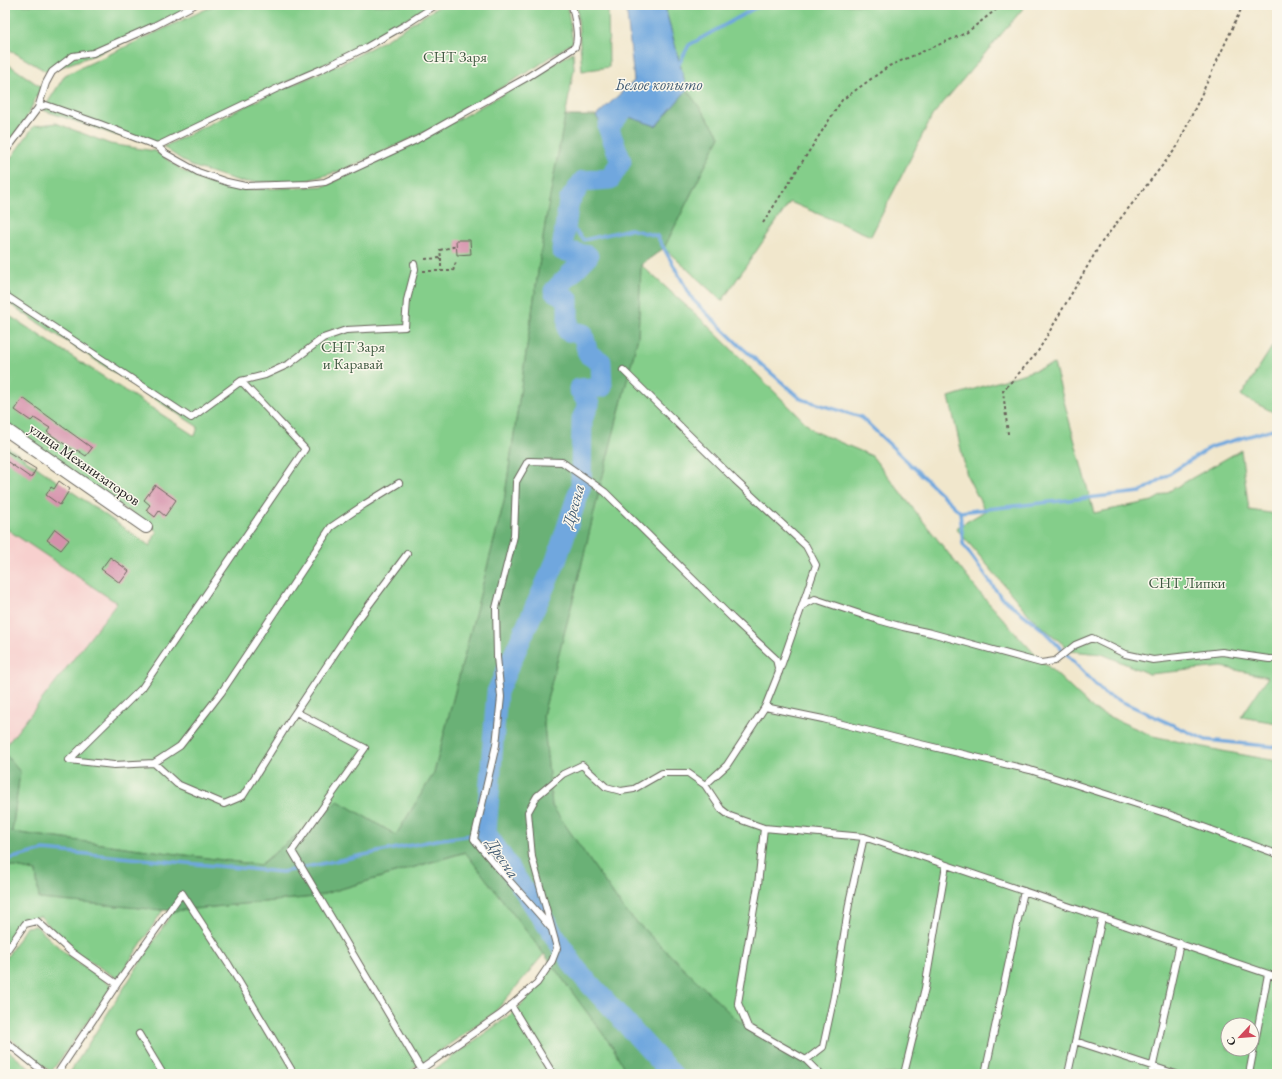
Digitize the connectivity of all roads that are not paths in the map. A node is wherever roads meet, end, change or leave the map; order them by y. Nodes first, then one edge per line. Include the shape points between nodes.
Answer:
1 (194, 5) edge
2 (436, 5) edge
3 (572, 5) edge
4 (38, 108) junction
5 (157, 146) junction
6 (5, 152) edge
7 (414, 264) dead end
8 (5, 295) edge
9 (623, 370) dead end
10 (241, 381) junction
11 (5, 429) edge
12 (399, 483) dead end
13 (146, 526) dead end
14 (407, 554) dead end
15 (802, 606) junction
16 (1277, 659) edge
17 (779, 672) junction
18 (765, 707) junction
19 (296, 712) junction
20 (154, 763) junction
21 (705, 785) junction
22 (764, 828) junction
23 (864, 837) junction
24 (1277, 854) edge
25 (946, 865) junction
26 (1024, 891) junction
27 (1102, 918) junction
28 (552, 930) junction
29 (1180, 943) junction
30 (5, 953) edge
31 (1268, 974) junction
32 (1277, 976) edge
33 (117, 984) junction
34 (511, 1005) junction
35 (139, 1034) dead end
36 (5, 1041) edge
37 (1075, 1041) junction
38 (806, 1060) junction
39 (1152, 1067) junction
40 (423, 1072) edge
41 (46, 1074) edge
42 (57, 1074) edge
43 (163, 1074) edge
44 (294, 1074) edge
45 (414, 1074) edge
46 (553, 1074) edge
47 (820, 1074) edge
48 (904, 1074) edge
49 (986, 1074) edge
50 (1068, 1074) edge
51 (1151, 1074) edge
52 (1176, 1074) edge
53 (1249, 1074) edge

1 - 4 lane via 93,53 73,56 52,72
2 - 5 lane via 365,48
3 - 5 lane via 577,34 575,46 526,78 416,140 325,182 252,186 228,182 198,172
4 - 5 lane via 46,106
4 - 6 lane
7 - 10 lane via 405,327 346,330 323,338 289,364 265,375
8 - 10 lane via 191,418
9 - 15 lane via 806,546 816,565
10 - 20 lane via 305,449 142,688 69,760 114,765
11 - 13 street, улица Механизаторов
12 - 20 lane via 331,527 221,693 180,746
14 - 19 lane via 354,625
15 - 16 lane via 814,599 878,620 1040,663 1055,661 1075,645 1092,638 1125,654 1153,660 1222,652
15 - 17 lane
17 - 18 lane
17 - 28 lane via 776,659 605,492 562,462 528,461 516,482 514,536 496,608 501,696 496,745 474,839
18 - 21 lane via 727,766
18 - 24 lane via 1030,770 1168,814
19 - 20 lane via 243,796 224,804 177,784
19 - 40 lane via 365,748 292,851
21 - 22 lane via 721,809 730,816
21 - 28 lane via 688,773 674,772 662,773 634,790 622,791 606,787 582,765 563,774 536,796 528,812 529,831 534,864
22 - 23 lane
22 - 38 lane via 758,885 738,1003 748,1027
23 - 25 lane
23 - 38 lane via 850,898 823,1047
25 - 26 lane
25 - 48 lane via 925,988
26 - 27 lane
26 - 49 lane
27 - 29 lane
27 - 37 lane
28 - 34 lane via 556,948 552,961 537,983
29 - 31 lane
29 - 39 lane
30 - 33 lane via 25,924 37,921 70,951
31 - 32 lane
31 - 53 lane
33 - 42 lane
33 - 44 lane via 182,893 229,965
34 - 40 lane
34 - 46 lane
35 - 43 lane
36 - 41 lane
37 - 39 lane
37 - 50 lane
38 - 47 lane
39 - 51 lane
39 - 52 lane
40 - 45 lane

